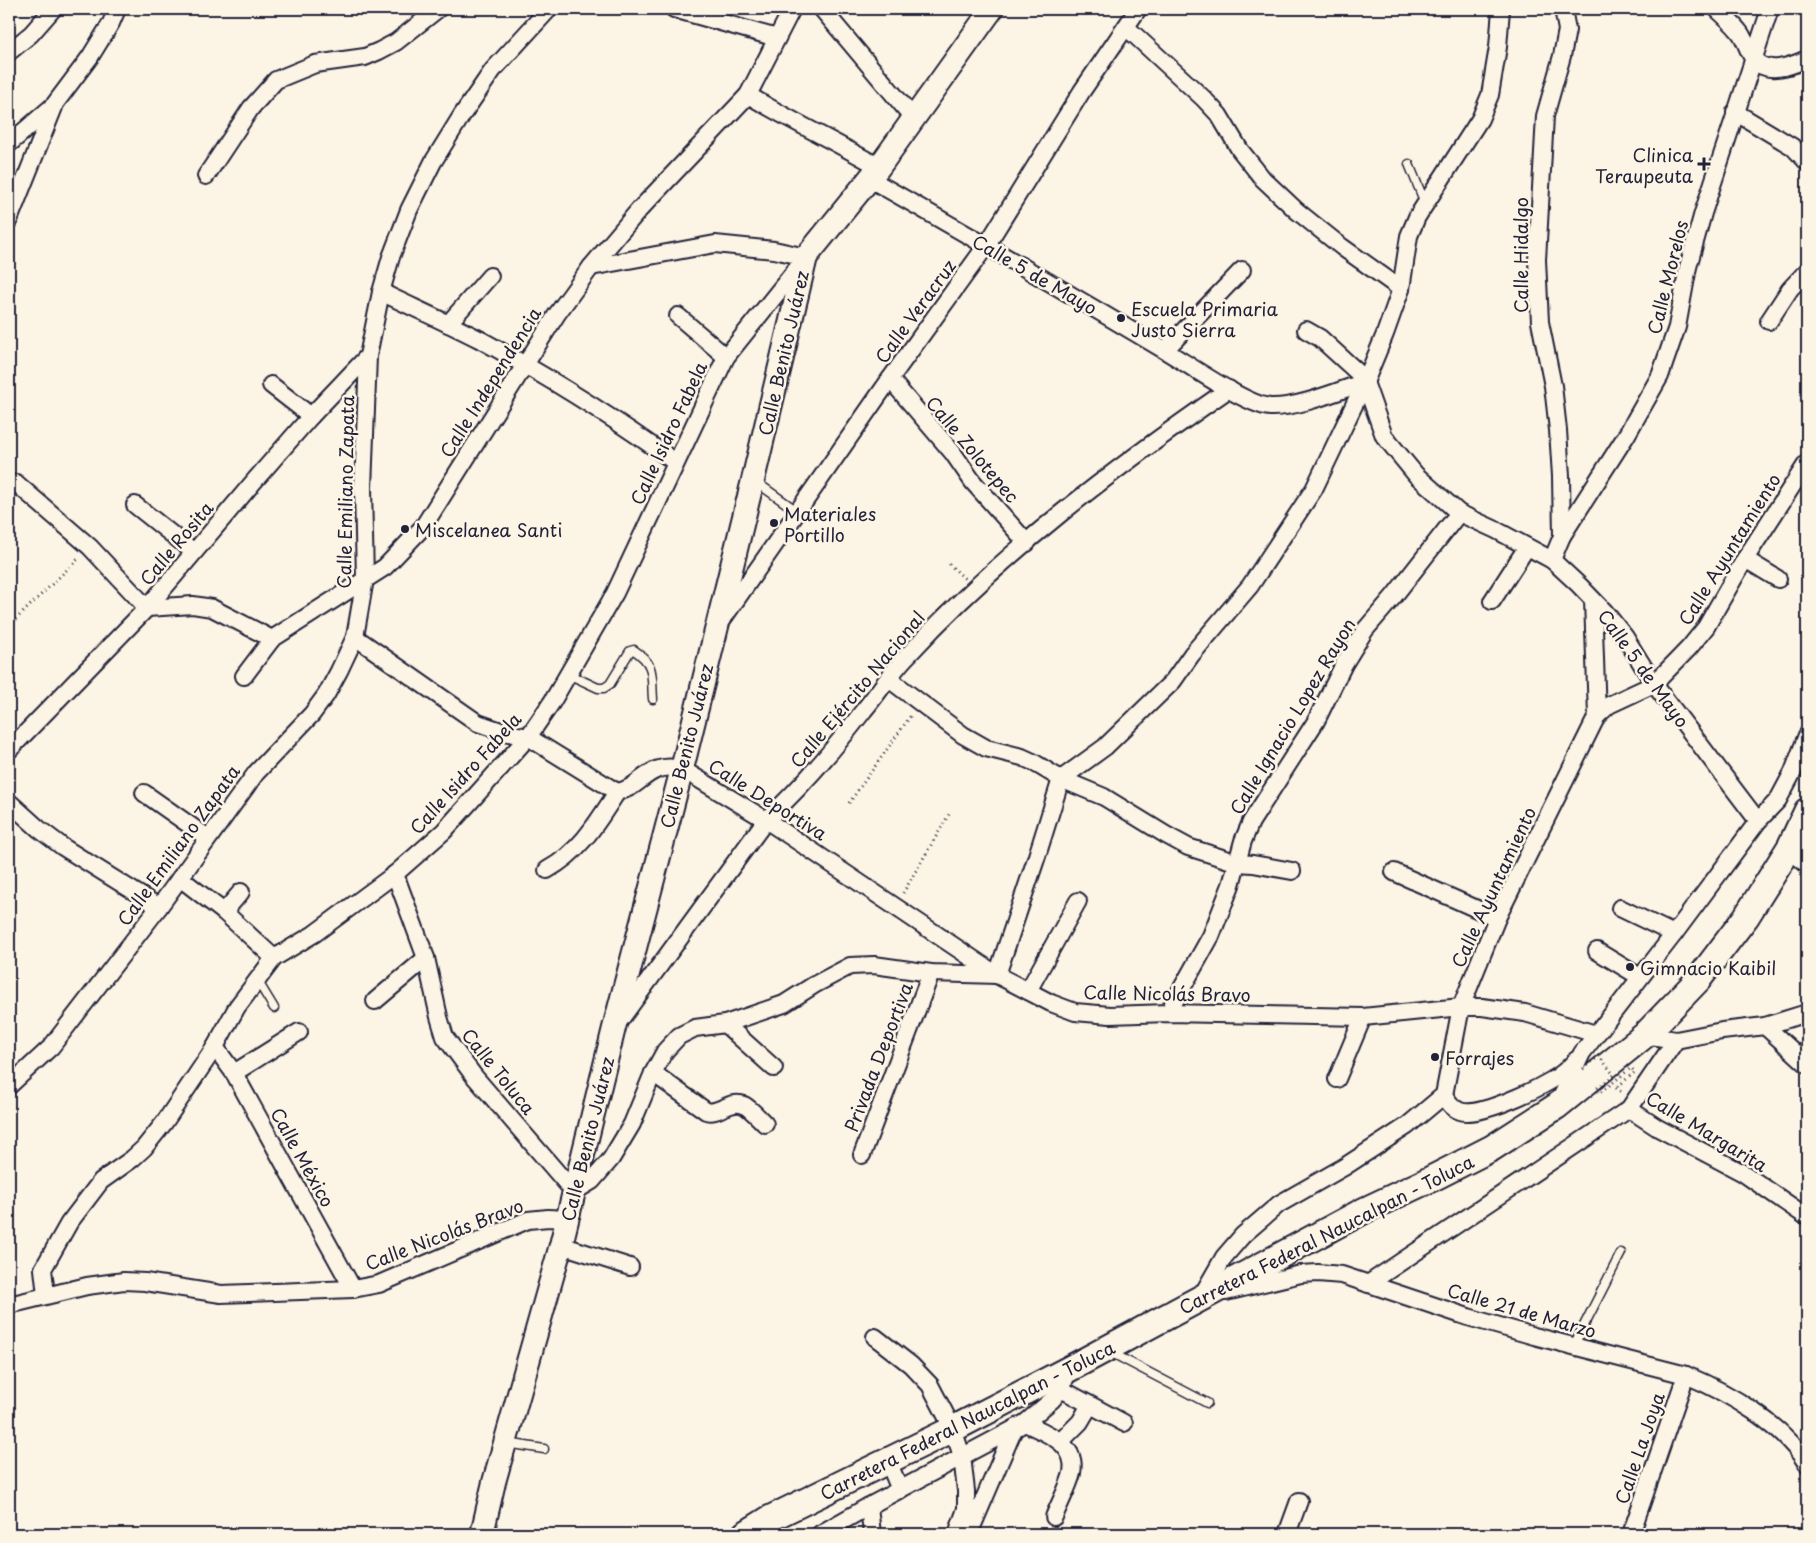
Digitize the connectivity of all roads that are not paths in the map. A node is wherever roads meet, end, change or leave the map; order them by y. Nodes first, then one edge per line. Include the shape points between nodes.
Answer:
1 (53, 9) edge
2 (118, 9) edge
3 (438, 9) edge
4 (550, 9) edge
5 (674, 9) edge
6 (792, 9) edge
7 (822, 9) edge
8 (992, 9) edge
9 (1138, 9) edge
10 (1501, 9) edge
11 (1563, 9) edge
12 (1716, 9) edge
13 (1770, 9) edge
14 (1126, 27) junction
15 (777, 38) junction
16 (9, 52) edge
17 (1753, 58) junction
18 (1807, 59) edge
19 (748, 95) junction
20 (54, 105) junction
21 (1735, 112) junction
22 (915, 120) junction
23 (9, 144) edge
24 (1807, 162) edge
25 (1409, 164) dead end
26 (875, 173) junction
27 (206, 176) dead end
28 (1426, 205) junction
29 (9, 220) edge
30 (986, 246) junction
31 (806, 257) junction
32 (590, 267) junction
33 (1242, 270) dead end
34 (1807, 272) edge
35 (490, 276) dead end
36 (1401, 289) junction
37 (381, 292) junction
38 (678, 316) dead end
39 (1769, 321) dead end
40 (448, 324) junction
41 (1306, 330) dead end
42 (1165, 350) junction
43 (368, 356) junction
44 (726, 357) junction
45 (524, 365) junction
46 (890, 379) junction
47 (1366, 381) junction
48 (271, 385) dead end
49 (1229, 389) junction
50 (311, 416) junction
51 (675, 462) junction
52 (1807, 463) edge
53 (753, 480) junction
54 (16, 483) dead end
55 (135, 505) dead end
56 (798, 511) junction
57 (1459, 513) junction
58 (1562, 536) junction
59 (1027, 543) junction
60 (1527, 547) junction
61 (194, 552) junction
62 (1745, 559) junction
63 (1552, 560) junction
64 (365, 579) junction
65 (1778, 579) dead end
66 (1593, 600) junction
67 (1492, 601) dead end
68 (147, 608) junction
69 (716, 630) junction
70 (355, 637) junction
71 (272, 639) junction
72 (568, 674) junction
73 (244, 676) dead end
74 (889, 679) junction
75 (1654, 684) junction
76 (653, 699) dead end
77 (1598, 716) junction
78 (1807, 735) edge
79 (528, 737) junction
80 (9, 750) edge
81 (682, 769) junction
82 (1061, 779) junction
83 (144, 792) dead end
84 (616, 792) junction
85 (9, 802) edge
86 (1807, 812) edge
87 (766, 820) junction
88 (1758, 821) junction
89 (208, 838) junction
90 (1798, 854) edge
91 (1238, 863) junction
92 (547, 870) dead end
93 (1292, 871) dead end
94 (1394, 872) dead end
95 (395, 874) junction
96 (180, 878) junction
97 (242, 892) dead end
98 (1078, 901) dead end
99 (159, 907) junction
100 (1620, 908) dead end
101 (224, 912) junction
102 (1498, 918) junction
103 (1674, 934) junction
104 (1597, 951) dead end
105 (274, 958) junction
106 (426, 958) junction
107 (931, 973) junction
108 (997, 975) junction
109 (1640, 977) junction
110 (257, 980) junction
111 (1028, 991) junction
112 (375, 1001) dead end
113 (1461, 1007) junction
114 (274, 1008) dead end
115 (1168, 1013) junction
116 (1807, 1013) edge
117 (1363, 1017) junction
118 (725, 1024) junction
119 (1765, 1026) junction
120 (614, 1028) junction
121 (300, 1032) dead end
122 (1596, 1034) junction
123 (1645, 1035) junction
124 (1676, 1040) junction
125 (214, 1046) junction
126 (1583, 1061) junction
127 (1807, 1064) edge
128 (774, 1068) dead end
129 (234, 1073) junction
130 (653, 1073) junction
131 (1337, 1079) dead end
132 (9, 1086) edge
133 (1444, 1095) junction
134 (1557, 1106) junction
135 (1629, 1109) junction
136 (765, 1124) dead end
137 (862, 1156) dead end
138 (574, 1192) junction
139 (1807, 1217) edge
140 (567, 1219) junction
141 (561, 1245) junction
142 (1621, 1252) dead end
143 (630, 1267) dead end
144 (1368, 1284) junction
145 (353, 1289) junction
146 (46, 1295) junction
147 (1200, 1299) junction
148 (9, 1305) edge
149 (875, 1337) dead end
150 (1573, 1346) junction
151 (1106, 1350) junction
152 (1686, 1375) junction
153 (1065, 1379) junction
154 (1208, 1403) dead end
155 (1090, 1404) junction
156 (1124, 1423) dead end
157 (1020, 1426) junction
158 (953, 1429) junction
159 (1061, 1441) junction
160 (505, 1443) junction
161 (544, 1449) dead end
162 (962, 1456) junction
163 (888, 1461) junction
164 (1807, 1464) edge
165 (900, 1490) junction
166 (1299, 1501) dead end
167 (869, 1506) junction
168 (1054, 1517) dead end
169 (773, 1526) edge
170 (482, 1534) edge
171 (745, 1534) edge
172 (820, 1534) edge
173 (872, 1534) edge
174 (957, 1534) edge
175 (969, 1534) edge
176 (1287, 1534) edge
177 (1631, 1534) edge

1 - 16 street via 31,34
2 - 20 street via 90,57
3 - 27 street via 396,42 379,51 365,57 315,64 276,80 251,108
4 - 37 street, Calle Emiliano Zapata via 493,70 432,162 409,210
5 - 15 street
6 - 15 street, Calle Independencia
7 - 22 street
8 - 22 main road, Calle Benito Juárez
9 - 14 street, Calle Veracruz
10 - 28 street via 1490,94 1480,119
11 - 58 street, Calle Hidalgo via 1568,30 1545,116 1537,260 1540,322 1558,430
12 - 17 street via 1740,32
13 - 17 street, Calle Morelos
14 - 30 street, Calle Veracruz via 1082,91
14 - 36 street via 1219,115 1240,150 1263,179 1342,247
15 - 19 street, Calle Independencia
17 - 18 street via 1760,66 1769,68 1780,68
17 - 21 street, Calle Morelos
19 - 26 street via 827,137
19 - 32 street, Calle Independencia
20 - 23 street
20 - 29 street
21 - 24 street via 1792,147
21 - 58 street, Calle Morelos via 1688,267 1677,328 1660,376
22 - 26 main road, Calle Benito Juárez
25 - 28 lane
26 - 30 street, Calle 5 de Mayo
26 - 31 main road, Calle Benito Juárez
28 - 36 street via 1409,236
30 - 42 street, Calle 5 de Mayo
30 - 46 street, Calle Veracruz
31 - 32 street via 715,244
31 - 44 street, Calle Isidro Fabela
31 - 53 main road, Calle Benito Juárez
32 - 45 street, Calle Independencia
33 - 42 street
34 - 39 street via 1790,289
35 - 40 street
36 - 47 street
37 - 40 street
37 - 43 street, Calle Emiliano Zapata
38 - 44 street
40 - 45 street
41 - 47 street via 1320,338
42 - 49 street, Calle 5 de Mayo
43 - 50 street, Calle Rosita
43 - 64 street, Calle Emiliano Zapata via 363,488
44 - 51 street, Calle Isidro Fabela
45 - 51 street via 634,432
45 - 64 street, Calle Independencia via 423,527 385,567
46 - 56 street, Calle Veracruz
46 - 59 street, Calle Zolotepec via 953,453 972,482
47 - 49 street, Calle 5 de Mayo via 1314,399 1269,407 1247,400
47 - 57 street, Calle 5 de Mayo via 1384,436 1416,475
47 - 82 street via 1314,488 1250,586 1166,687 1105,747
48 - 50 street
49 - 59 street, Calle Ejército Nacional via 1161,436
50 - 61 street, Calle Rosita
51 - 72 street, Calle Isidro Fabela via 614,593
52 - 62 street, Calle Ayuntamiento
53 - 56 lane
53 - 69 main road, Calle Benito Juárez
54 - 68 street via 90,547
55 - 61 street
56 - 69 street, Calle Veracruz
57 - 60 street, Calle 5 de Mayo
57 - 91 street, Calle Ignacio Lopez Rayon via 1365,630 1316,720 1251,822
58 - 63 street, Calle Hidalgo
59 - 74 street, Calle Ejército Nacional via 975,587 908,655
60 - 63 street, Calle 5 de Mayo
60 - 67 street
61 - 68 street, Calle Rosita
62 - 65 street
62 - 75 street, Calle Ayuntamiento via 1706,627
63 - 66 street, Calle 5 de Mayo
64 - 70 street, Calle Emiliano Zapata
64 - 71 street, Calle Independencia
66 - 75 street, Calle 5 de Mayo via 1625,636
66 - 77 street
68 - 71 street via 193,605 212,608
68 - 80 street, Calle Rosita
69 - 81 main road, Calle Benito Juárez
70 - 79 street via 478,723
70 - 89 street, Calle Emiliano Zapata via 326,695 256,773
71 - 73 street
72 - 76 lane via 604,688 610,684 630,651 634,650 645,657 651,667
72 - 79 street, Calle Isidro Fabela
74 - 82 street via 963,735 986,748 1028,759
74 - 87 street, Calle Ejército Nacional via 834,749
75 - 77 street, Calle Ayuntamiento via 1609,705
75 - 88 street, Calle 5 de Mayo
77 - 102 street, Calle Ayuntamiento
78 - 88 street via 1786,786
79 - 84 street
79 - 95 street, Calle Isidro Fabela via 444,831
81 - 84 street, Calle Deportiva via 657,769 629,788
81 - 87 street, Calle Deportiva
81 - 120 main road, Calle Benito Juárez
82 - 91 street via 1104,797 1188,847
82 - 108 street
83 - 89 street
84 - 92 street via 578,848
85 - 99 street via 64,847
86 - 90 main road, Carretera Federal Naucalpan - Toluca
87 - 108 street, Calle Deportiva
87 - 120 street, Calle Ejército Nacional
88 - 103 street
89 - 96 street, Calle Emiliano Zapata
90 - 123 main road, Carretera Federal Naucalpan - Toluca via 1704,972
91 - 93 street
91 - 115 street, Calle Ignacio Lopez Rayon via 1211,936
94 - 102 street
95 - 105 street, Calle Isidro Fabela via 314,934
95 - 106 street, Calle Toluca
96 - 99 street, Calle Emiliano Zapata
96 - 101 street
97 - 101 street
98 - 111 street
99 - 132 street, Calle Emiliano Zapata via 51,1047
100 - 103 street
101 - 105 street
102 - 113 street, Calle Ayuntamiento
103 - 109 street
104 - 109 street
105 - 110 street, Calle Isidro Fabela
106 - 112 street
106 - 138 street, Calle Toluca via 445,1037 474,1076
107 - 108 street, Calle Nicolás Bravo
107 - 118 street, Calle Nicolás Bravo via 874,965 850,966 784,1004
107 - 137 street, Privada Deportiva
108 - 111 street, Calle Nicolás Bravo
109 - 122 street
110 - 114 lane
110 - 125 street, Calle Isidro Fabela
111 - 115 street, Calle Nicolás Bravo via 1076,1012 1110,1015
113 - 117 street, Calle Nicolás Bravo
113 - 122 street, Calle Nicolás Bravo via 1525,1012
113 - 133 street, Calle Ayuntamiento
115 - 117 street, Calle Nicolás Bravo
116 - 119 street
117 - 131 street
118 - 128 street
118 - 130 street, Calle Nicolás Bravo via 694,1028 679,1036
119 - 124 street
119 - 127 street
120 - 138 main road, Calle Benito Juárez
121 - 129 street
122 - 126 street
123 - 124 street
123 - 134 main road, Carretera Federal Naucalpan - Toluca
124 - 135 street, Calle Margarita
125 - 129 street, Calle México
125 - 146 street, Calle Isidro Fabela via 144,1148 101,1181 69,1223 43,1269
126 - 133 street via 1516,1098 1471,1113 1450,1105
126 - 134 street
129 - 145 street, Calle México
130 - 136 street via 706,1111 744,1105
130 - 138 street, Calle Nicolás Bravo via 632,1124 611,1159 592,1181
133 - 147 street via 1407,1126 1279,1204 1224,1257
134 - 147 main road, Carretera Federal Naucalpan - Toluca via 1492,1148 1365,1210
135 - 139 street, Calle Margarita via 1743,1173
135 - 144 street
138 - 140 main road, Calle Benito Juárez
140 - 141 main road, Calle Benito Juárez
140 - 145 street, Calle Nicolás Bravo via 528,1220 379,1284
141 - 143 street
141 - 160 main road, Calle Benito Juárez
142 - 150 lane
144 - 147 street, Calle 21 de Marzo via 1342,1275 1301,1274
144 - 150 street, Calle 21 de Marzo via 1477,1320
145 - 146 street, Calle Nicolás Bravo via 221,1294 124,1281
146 - 148 street, Calle Nicolás Bravo
147 - 151 main road, Carretera Federal Naucalpan - Toluca
149 - 158 street via 911,1365 930,1385
150 - 152 street, Calle 21 de Marzo
151 - 153 main road, Carretera Federal Naucalpan - Toluca
151 - 154 lane
152 - 164 street, Calle 21 de Marzo via 1709,1385 1775,1427
152 - 177 street, Calle La Joya
153 - 155 street
153 - 157 street via 1052,1400
153 - 158 main road, Carretera Federal Naucalpan - Toluca
155 - 156 street
155 - 159 street via 1080,1422
157 - 159 street
157 - 162 street
157 - 175 street
158 - 162 street
158 - 163 main road, Carretera Federal Naucalpan - Toluca
159 - 168 street via 1071,1458 1072,1472
160 - 161 lane
160 - 170 main road, Calle Benito Juárez
162 - 165 street
162 - 174 street via 966,1510
163 - 165 street
163 - 169 main road, Carretera Federal Naucalpan - Toluca
165 - 167 street
166 - 176 street
167 - 172 street
167 - 173 street
169 - 171 main road, Carretera Federal Naucalpan - Toluca

